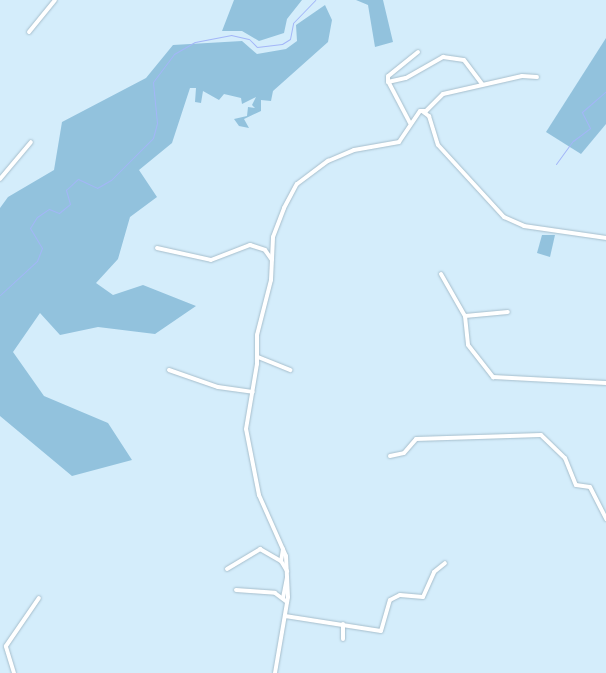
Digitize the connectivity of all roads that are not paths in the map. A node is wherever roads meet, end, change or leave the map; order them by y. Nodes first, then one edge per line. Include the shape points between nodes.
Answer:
1 (55, 0) edge
2 (29, 32) dead end
3 (418, 52) dead end
4 (537, 77) dead end
5 (389, 83) junction
6 (482, 84) junction
7 (420, 110) junction
8 (410, 123) junction
9 (31, 142) dead end
10 (0, 179) edge
11 (606, 238) edge
12 (157, 248) dead end
13 (273, 262) junction
14 (441, 274) dead end
15 (508, 312) dead end
16 (465, 316) junction
17 (258, 358) junction
18 (169, 370) dead end
19 (290, 370) dead end
20 (606, 383) edge
21 (253, 392) junction
22 (390, 456) dead end
23 (606, 519) edge
24 (283, 546) junction
25 (281, 562) junction
26 (445, 563) dead end
27 (226, 569) dead end
28 (287, 571) junction
29 (287, 577) junction
30 (236, 590) dead end
31 (39, 598) dead end
32 (283, 598) junction
33 (287, 602) junction
34 (285, 616) junction
35 (343, 624) junction
36 (343, 639) dead end
37 (14, 673) edge
38 (275, 673) edge

1 - 2 street
3 - 5 street via 388,76
4 - 6 street
5 - 6 street via 443,57 464,60
5 - 8 street
6 - 7 street via 448,92 426,111
7 - 8 street
7 - 11 street via 429,116 438,144 504,217 524,226
8 - 13 street via 395,144 354,150 301,181 274,234
9 - 10 street
12 - 13 street via 211,260 250,245 265,250
13 - 17 street via 267,304 257,335
14 - 16 street
15 - 16 street
16 - 20 street via 468,345 493,377
17 - 19 street
17 - 21 street
18 - 21 street via 218,387
21 - 24 street via 246,429 248,452 258,495
22 - 23 street via 404,453 416,439 541,435 565,458 576,484 590,487
24 - 25 street
24 - 28 street
25 - 27 street via 260,549
25 - 28 street
26 - 35 street via 434,572 426,595 400,594 390,600 381,631
28 - 29 street
29 - 32 street
29 - 33 street
30 - 32 street via 275,593
31 - 37 street via 6,646
32 - 33 street
33 - 34 street
34 - 35 street
34 - 38 street
35 - 36 street

